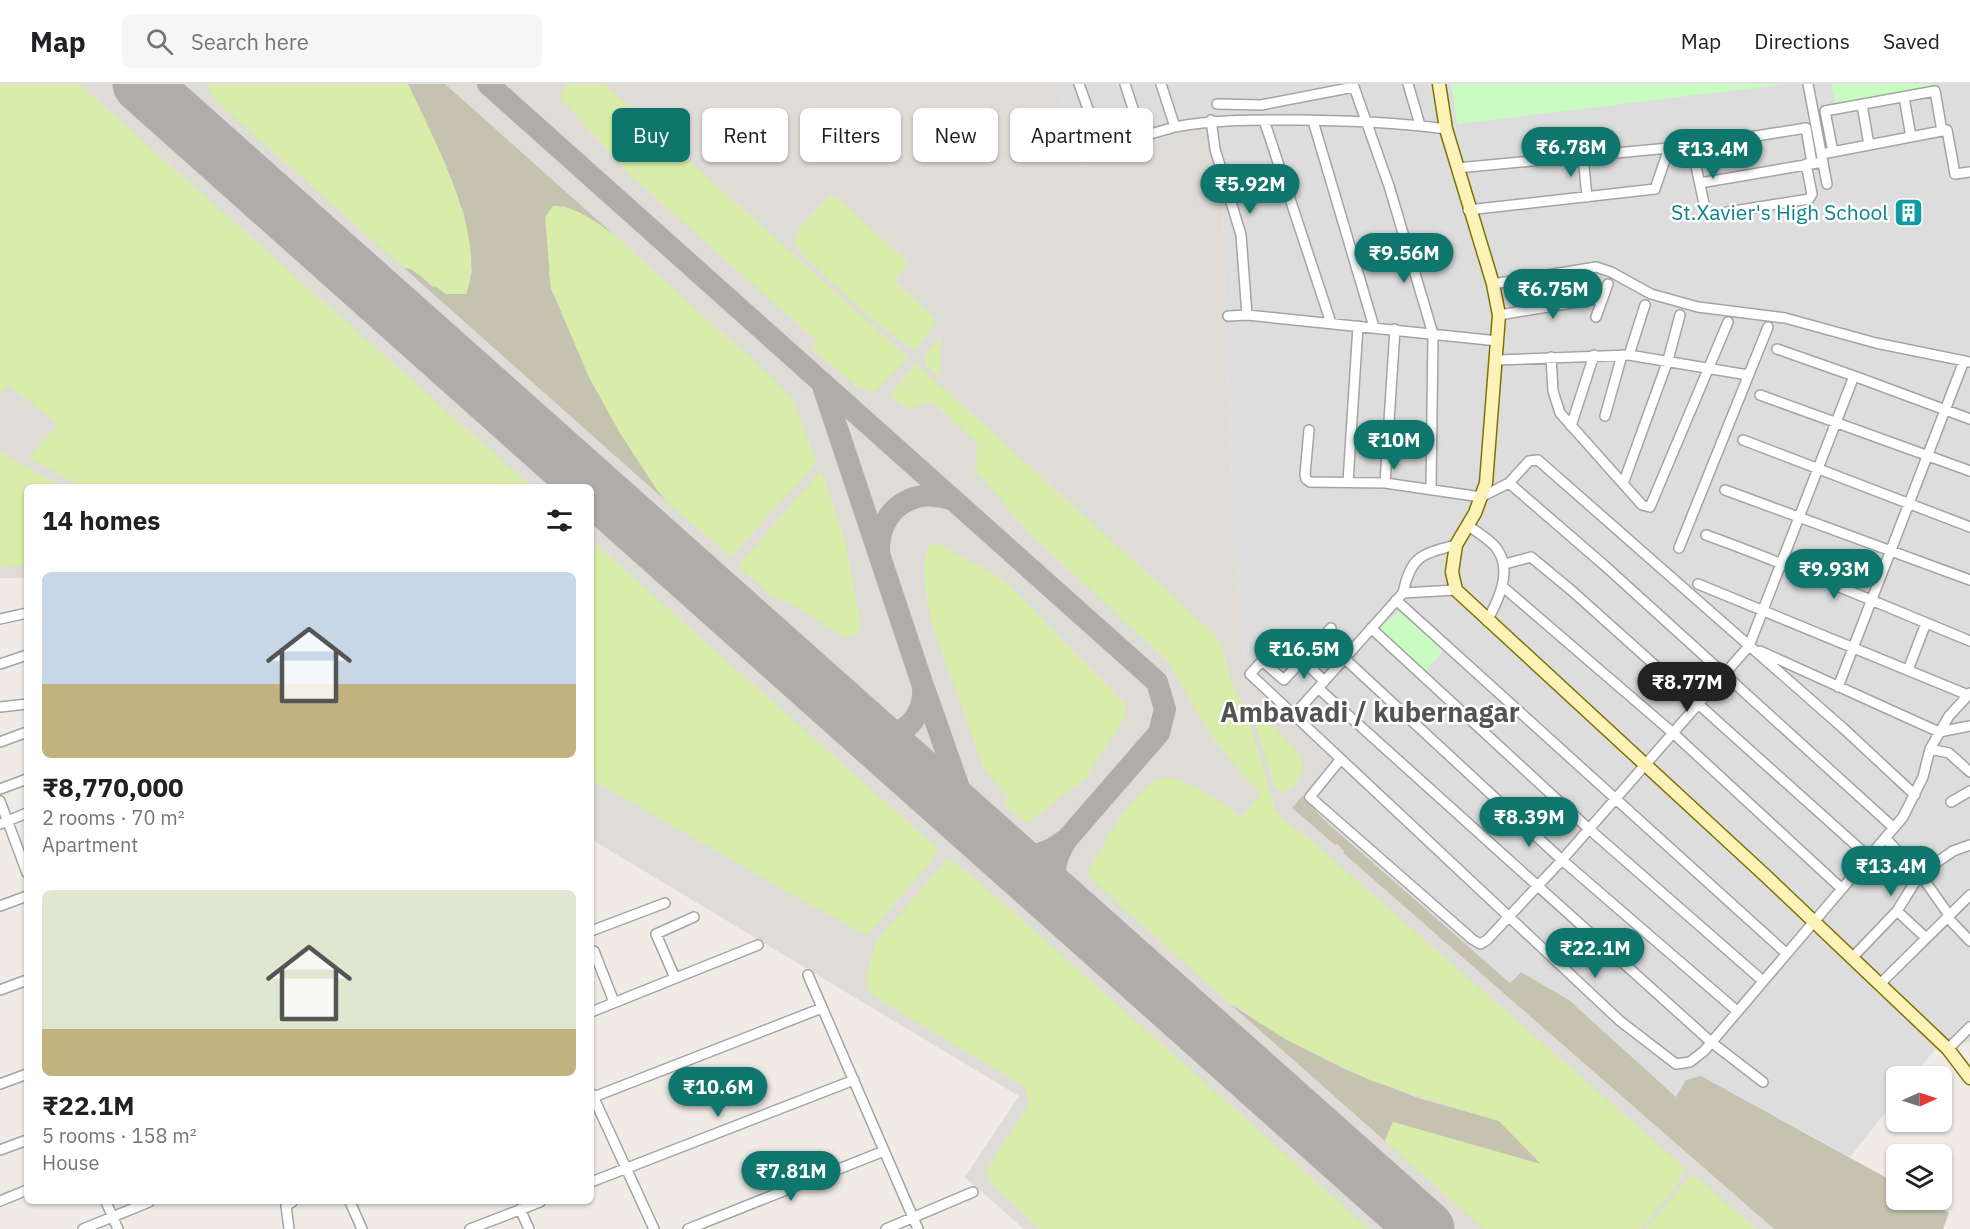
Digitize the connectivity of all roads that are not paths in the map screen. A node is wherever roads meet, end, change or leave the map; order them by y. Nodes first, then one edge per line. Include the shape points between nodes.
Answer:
1 (1079, 84) edge
2 (1125, 84) edge
3 (1161, 84) edge
4 (1408, 84) edge
5 (1439, 84) edge
6 (1808, 84) edge
7 (1354, 86) edge
8 (1904, 97) junction
9 (1217, 104) dead end
10 (1862, 105) junction
11 (1088, 108) edge
12 (1133, 108) edge
13 (1211, 120) junction
14 (1264, 120) junction
15 (1313, 121) junction
16 (1365, 121) junction
17 (1420, 125) junction
18 (1175, 127) junction
19 (1446, 129) junction
20 (1942, 131) junction
21 (1153, 133) edge
22 (1911, 137) junction
23 (1869, 145) junction
24 (1833, 152) junction
25 (1582, 156) junction
26 (1822, 158) junction
27 (1809, 164) junction
28 (1457, 168) junction
29 (1970, 172) edge
30 (1700, 183) junction
31 (1827, 184) dead end
32 (1587, 197) junction
33 (1468, 210) junction
34 (1493, 284) junction
35 (1608, 284) dead end
36 (1602, 298) junction
37 (1645, 305) dead end
38 (1247, 315) junction
39 (1499, 315) junction
40 (1680, 315) dead end
41 (1228, 316) dead end
42 (1596, 317) dead end
43 (1728, 322) dead end
44 (1331, 324) junction
45 (1358, 326) junction
46 (1374, 327) junction
47 (1768, 327) dead end
48 (1395, 329) junction
49 (1433, 334) junction
50 (1498, 341) junction
51 (1777, 349) dead end
52 (1594, 355) junction
53 (1626, 355) junction
54 (1551, 357) junction
55 (1497, 360) junction
56 (1668, 360) junction
57 (1967, 361) edge
58 (1710, 367) junction
59 (1748, 375) junction
60 (1854, 376) junction
61 (1760, 395) dead end
62 (1946, 409) junction
63 (1605, 416) dead end
64 (1970, 419) edge
65 (1838, 423) junction
66 (1571, 426) junction
67 (1309, 430) dead end
68 (1743, 440) dead end
69 (1928, 455) junction
70 (1820, 468) junction
71 (1970, 471) edge
72 (1348, 482) junction
73 (1385, 483) junction
74 (1509, 483) junction
75 (1623, 484) junction
76 (1431, 488) junction
77 (1725, 490) dead end
78 (1480, 497) junction
79 (1910, 504) junction
80 (1801, 516) junction
81 (1467, 525) junction
82 (1970, 527) edge
83 (1706, 535) dead end
84 (1456, 544) junction
85 (1679, 548) dead end
86 (1892, 550) junction
87 (1782, 562) junction
88 (1505, 564) junction
89 (1970, 580) edge
90 (1698, 584) dead end
91 (1502, 586) junction
92 (1456, 590) junction
93 (1400, 597) junction
94 (1871, 602) junction
95 (1763, 610) junction
96 (24, 614) edge
97 (0, 619) edge
98 (1487, 621) junction
99 (1926, 623) junction
100 (1331, 628) dead end
101 (1371, 628) junction
102 (1970, 640) edge
103 (1749, 646) junction
104 (1854, 648) junction
105 (24, 656) edge
106 (1344, 658) junction
107 (1302, 659) junction
108 (0, 664) edge
109 (1908, 670) junction
110 (1725, 673) junction
111 (1321, 685) junction
112 (1838, 687) junction
113 (1969, 694) edge
114 (24, 704) edge
115 (1698, 705) junction
116 (0, 707) edge
117 (1294, 715) junction
118 (1970, 726) edge
119 (1939, 732) junction
120 (24, 733) edge
121 (1673, 733) junction
122 (0, 742) edge
123 (1930, 749) junction
124 (1340, 760) junction
125 (1646, 765) junction
126 (1970, 772) edge
127 (24, 779) edge
128 (0, 789) edge
129 (1970, 791) edge
130 (1915, 795) junction
131 (1616, 799) junction
132 (0, 801) edge
133 (1951, 802) dead end
134 (24, 814) edge
135 (4, 822) edge
136 (1894, 828) junction
137 (1589, 829) junction
138 (1885, 838) junction
139 (1970, 845) edge
140 (1870, 858) junction
141 (1562, 860) junction
142 (24, 866) edge
143 (1920, 873) junction
144 (1538, 885) junction
145 (1842, 889) junction
146 (1970, 895) edge
147 (24, 897) edge
148 (665, 903) dead end
149 (1970, 905) edge
150 (0, 906) edge
151 (1897, 911) junction
152 (1951, 913) junction
153 (1509, 915) junction
154 (694, 917) dead end
155 (1814, 922) junction
156 (594, 931) edge
157 (1926, 938) junction
158 (1970, 941) edge
159 (758, 945) dead end
160 (594, 951) dead end
161 (1786, 953) junction
162 (1852, 958) junction
163 (808, 975) dead end
164 (675, 978) junction
165 (24, 981) edge
166 (1763, 981) junction
167 (1880, 984) junction
168 (0, 990) edge
169 (614, 1002) junction
170 (822, 1008) junction
171 (594, 1011) edge
172 (1737, 1011) junction
173 (1970, 1027) edge
174 (1711, 1042) junction
175 (1948, 1049) junction
176 (24, 1075) edge
177 (1970, 1078) edge
178 (854, 1080) junction
179 (1763, 1082) dead end
180 (0, 1084) edge
181 (594, 1095) edge
182 (594, 1100) edge
183 (24, 1141) edge
184 (0, 1150) edge
185 (884, 1151) junction
186 (627, 1168) junction
187 (594, 1181) edge
188 (24, 1191) edge
189 (973, 1192) dead end
190 (0, 1201) edge
191 (107, 1204) edge
192 (145, 1204) edge
193 (289, 1204) edge
194 (351, 1204) edge
195 (534, 1204) edge
196 (520, 1209) junction
197 (913, 1217) junction
198 (114, 1218) junction
199 (83, 1229) edge
200 (118, 1229) edge
201 (290, 1229) edge
202 (362, 1229) edge
203 (470, 1229) edge
204 (529, 1229) edge
205 (654, 1229) edge
206 (688, 1229) edge
207 (886, 1229) edge
208 (918, 1229) edge

1 - 11 street
2 - 12 street
3 - 18 street
4 - 17 street
5 - 19 street
6 - 26 street
7 - 9 street via 1261,105
7 - 16 street
8 - 10 street
8 - 20 street via 1935,91
8 - 22 street
10 - 23 street
10 - 24 street via 1825,111
13 - 14 street
13 - 18 street
13 - 38 street via 1215,148 1241,235
14 - 15 street
14 - 44 street
15 - 16 street
15 - 46 street
16 - 17 street
16 - 49 street via 1389,186
17 - 19 street
18 - 21 street
19 - 28 street
20 - 22 street
20 - 29 street via 1947,130 1955,174
22 - 23 street
23 - 24 street
24 - 26 street
25 - 28 street
25 - 32 street
25 - 32 street via 1669,148 1655,189
26 - 27 street
26 - 31 street
27 - 30 street
27 - 30 street via 1812,194 1807,200 1709,215
27 - 30 street via 1806,128 1700,145 1693,152
28 - 33 street
32 - 33 street
33 - 34 street
34 - 39 street
34 - 57 street via 1596,267 1651,294 1698,307 1785,318 1876,343
35 - 36 street
36 - 39 street
36 - 42 street
37 - 53 street
38 - 41 street
38 - 44 street
39 - 50 street
40 - 56 street
43 - 58 street
44 - 45 street
45 - 46 street
45 - 72 street
46 - 48 street
47 - 59 street
48 - 49 street
48 - 73 street
49 - 50 street
49 - 76 street
50 - 55 street
51 - 60 street
52 - 53 street
52 - 54 street
52 - 66 street
53 - 56 street
53 - 63 street
54 - 55 street
54 - 66 street via 1556,404
55 - 78 street via 1485,483
56 - 58 street
56 - 75 street
57 - 62 street
58 - 59 street
58 - 75 street via 1650,507 1642,505
59 - 85 street
60 - 62 street
60 - 65 street
61 - 65 street
62 - 64 street
62 - 69 street
65 - 69 street
65 - 70 street
66 - 75 street
67 - 72 street via 1306,479
68 - 70 street
69 - 71 street
69 - 79 street
70 - 79 street
70 - 80 street
72 - 73 street
73 - 76 street
74 - 78 street
74 - 103 street via 1530,460 1538,460
74 - 110 street
76 - 78 street
77 - 80 street
78 - 81 street
79 - 82 street
79 - 86 street
80 - 86 street
80 - 87 street
81 - 84 street
81 - 88 street via 1497,548
83 - 87 street
84 - 92 street via 1452,572
84 - 93 street via 1419,559 1408,570
86 - 89 street
86 - 94 street
87 - 94 street
87 - 95 street
88 - 91 street
88 - 115 street via 1531,557
90 - 95 street
91 - 98 street
91 - 121 street
92 - 93 street
92 - 98 street
93 - 101 street
93 - 131 street
94 - 99 street
94 - 104 street
95 - 103 street
95 - 104 street
96 - 97 street
98 - 125 street
99 - 102 street
99 - 109 street
100 - 107 street
101 - 106 street
101 - 137 street
103 - 110 street
103 - 112 street
103 - 130 street
104 - 109 street
104 - 112 street
105 - 108 street
106 - 111 street
106 - 141 street
107 - 111 street
107 - 117 street via 1284,680 1262,661 1250,674
109 - 113 street
110 - 115 street
110 - 136 street
111 - 117 street
111 - 144 street
112 - 119 street
113 - 119 street
114 - 116 street
115 - 121 street
115 - 140 street
117 - 124 street
118 - 119 street
119 - 123 street
120 - 122 street
121 - 125 street
121 - 145 street
123 - 126 street via 1949,753
123 - 130 street
124 - 153 street
124 - 153 street via 1310,797 1480,944
125 - 131 street
125 - 155 street
127 - 128 street
129 - 133 street
130 - 136 street
131 - 137 street
131 - 161 street
132 - 135 street
134 - 135 street
135 - 142 street
136 - 138 street
137 - 141 street
137 - 166 street
138 - 140 street
138 - 143 street
139 - 143 street via 1953,851
140 - 145 street
141 - 144 street
141 - 172 street
143 - 151 street
143 - 152 street
144 - 153 street
144 - 174 street
145 - 155 street
146 - 152 street
147 - 150 street
148 - 156 street
149 - 152 street
151 - 157 street
151 - 162 street
152 - 157 street
152 - 158 street
153 - 174 street via 1620,1021 1670,1061 1690,1062
154 - 164 street via 656,934
155 - 161 street
155 - 162 street
157 - 167 street
159 - 164 street
160 - 169 street
161 - 166 street
162 - 167 street
163 - 170 street
164 - 169 street
165 - 168 street
166 - 172 street
167 - 175 street
169 - 171 street
170 - 178 street
170 - 181 street
172 - 174 street
173 - 175 street
174 - 179 street
175 - 177 street
176 - 180 street
178 - 185 street
178 - 186 street
182 - 186 street
183 - 184 street
185 - 197 street
185 - 206 street
186 - 187 street
186 - 205 street
188 - 190 street
189 - 197 street
191 - 198 street
192 - 198 street
193 - 201 street via 286,1206
194 - 202 street
195 - 196 street
196 - 203 street
196 - 204 street
197 - 207 street
197 - 208 street
198 - 199 street
198 - 200 street

